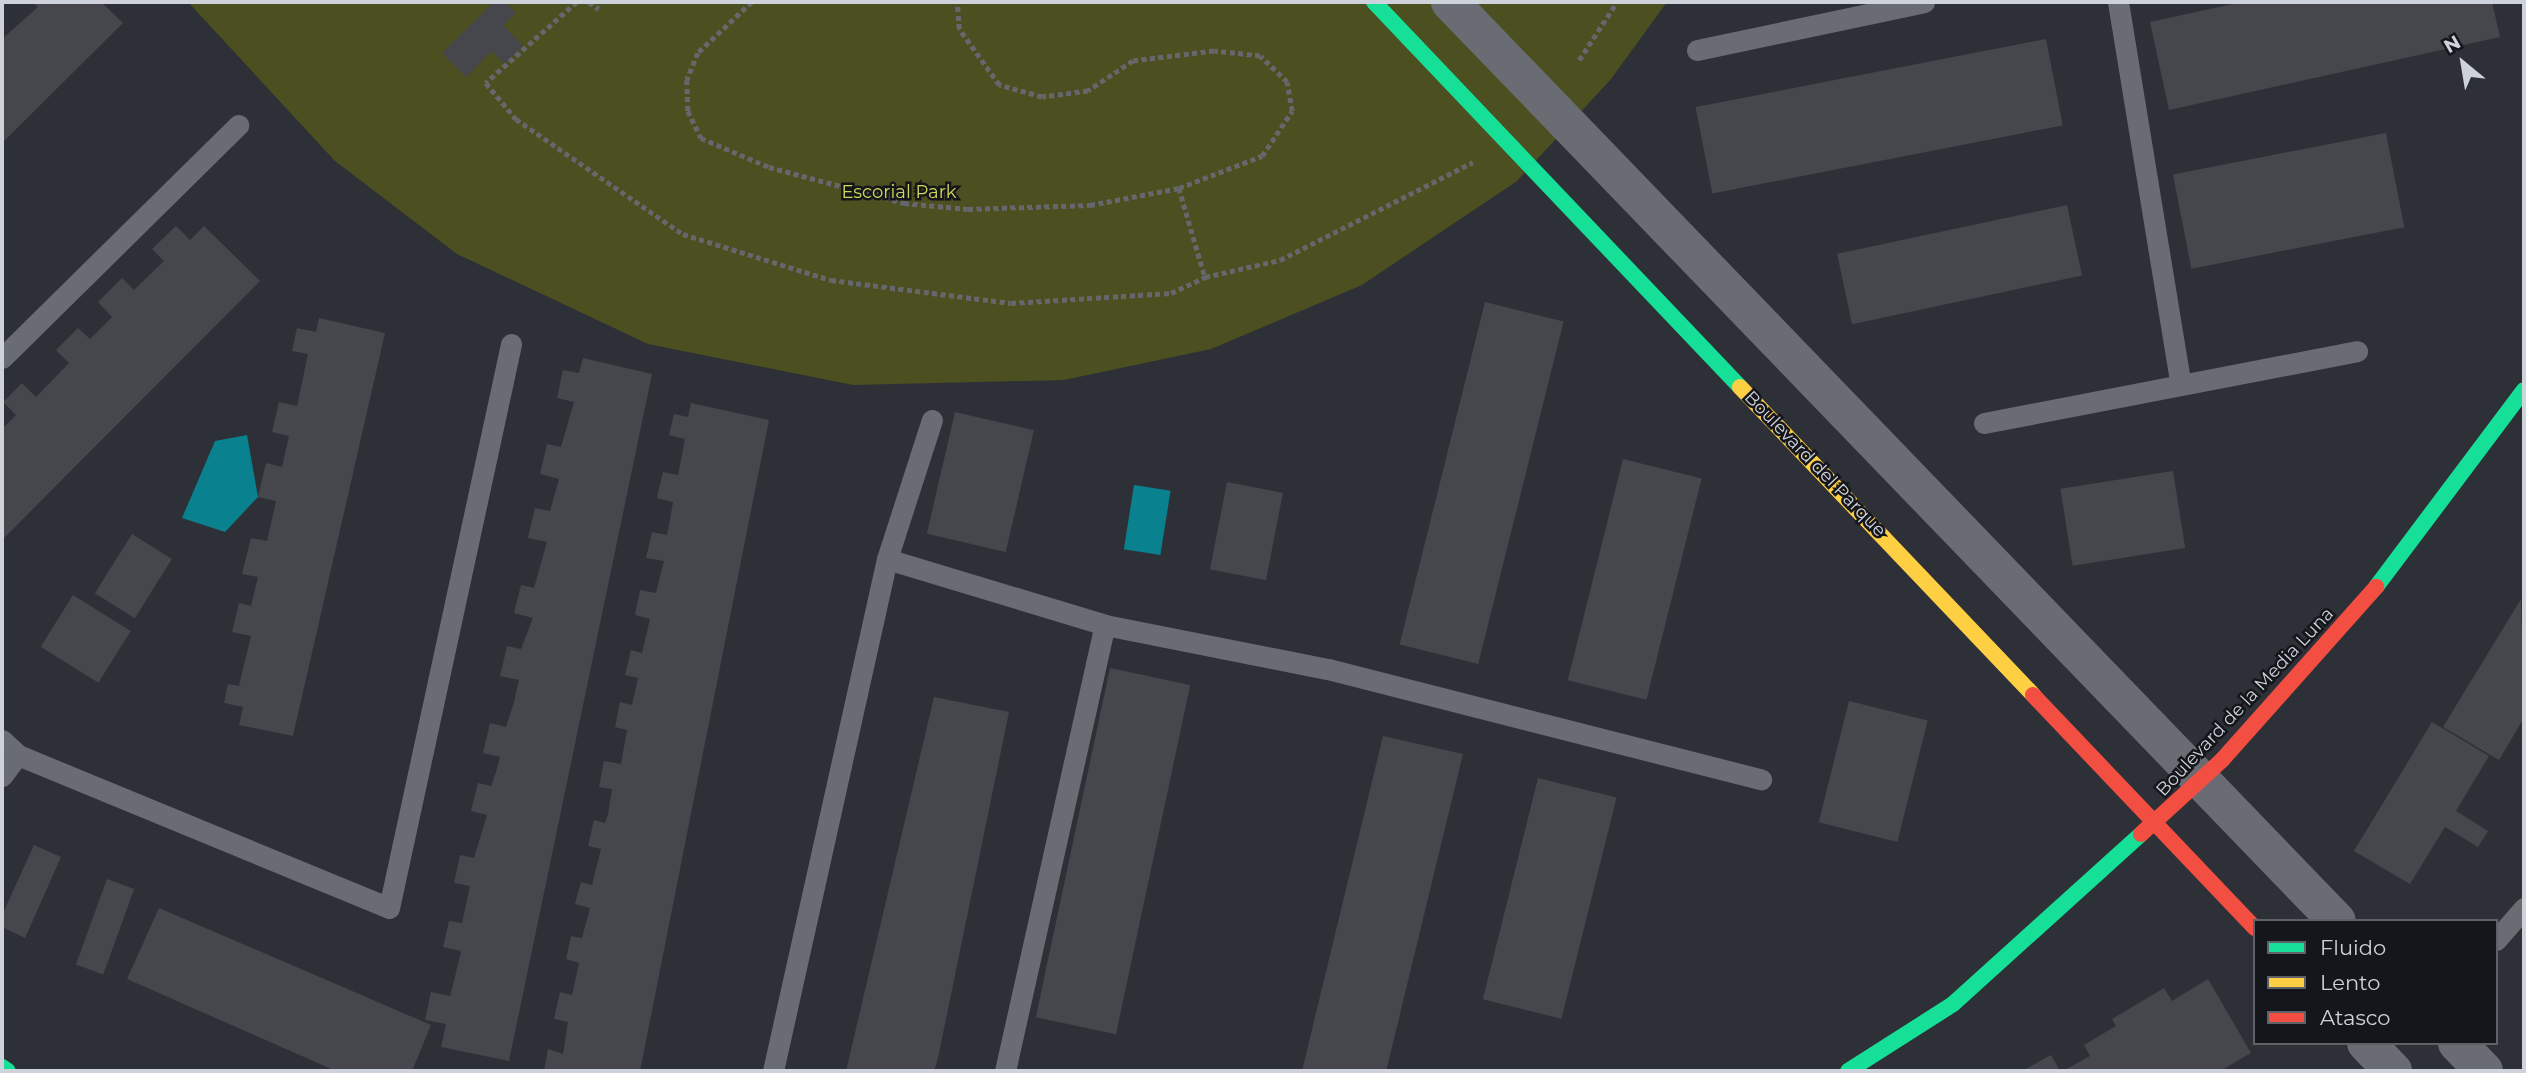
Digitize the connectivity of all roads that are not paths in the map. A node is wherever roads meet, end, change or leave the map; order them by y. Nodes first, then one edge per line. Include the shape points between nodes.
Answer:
1 (1374, 2) edge
2 (1450, 2) edge
3 (1924, 2) edge
4 (2118, 2) edge
5 (1697, 50) dead end
6 (238, 125) dead end
7 (511, 344) dead end
8 (2357, 351) dead end
9 (2, 358) edge
10 (2181, 385) junction
11 (2524, 390) edge
12 (932, 421) dead end
13 (1984, 423) dead end
14 (887, 559) junction
15 (1105, 625) junction
16 (2, 740) edge
17 (18, 755) junction
18 (2, 776) edge
19 (1760, 779) dead end
20 (2200, 782) junction
21 (2156, 824) junction
22 (2524, 908) edge
23 (2335, 919) edge
24 (2253, 926) edge
25 (2498, 938) edge
26 (2367, 1045) edge
27 (2459, 1045) edge
28 (1885, 1062) edge
29 (2, 1067) edge
30 (8, 1071) edge
31 (774, 1071) edge
32 (1005, 1071) edge
33 (1848, 1071) edge
34 (2393, 1071) edge
35 (2484, 1071) edge

1 - 21 street, Boulevard del Parque
2 - 20 street
3 - 5 lane
4 - 10 lane
6 - 9 lane
7 - 17 lane via 389,908
8 - 10 lane
10 - 13 lane
11 - 20 street, Boulevard de la Media Luna via 2368,597
12 - 14 lane
14 - 15 lane
14 - 31 lane
15 - 19 lane via 1328,669
15 - 32 lane
16 - 17 lane
17 - 18 lane
20 - 21 street, Boulevard de la Media Luna
20 - 23 street
21 - 24 street, Boulevard del Parque
21 - 28 street, Boulevard de la Media Luna
22 - 25 lane
26 - 34 street
27 - 35 street
28 - 33 street, Boulevard de la Media Luna
29 - 30 street

